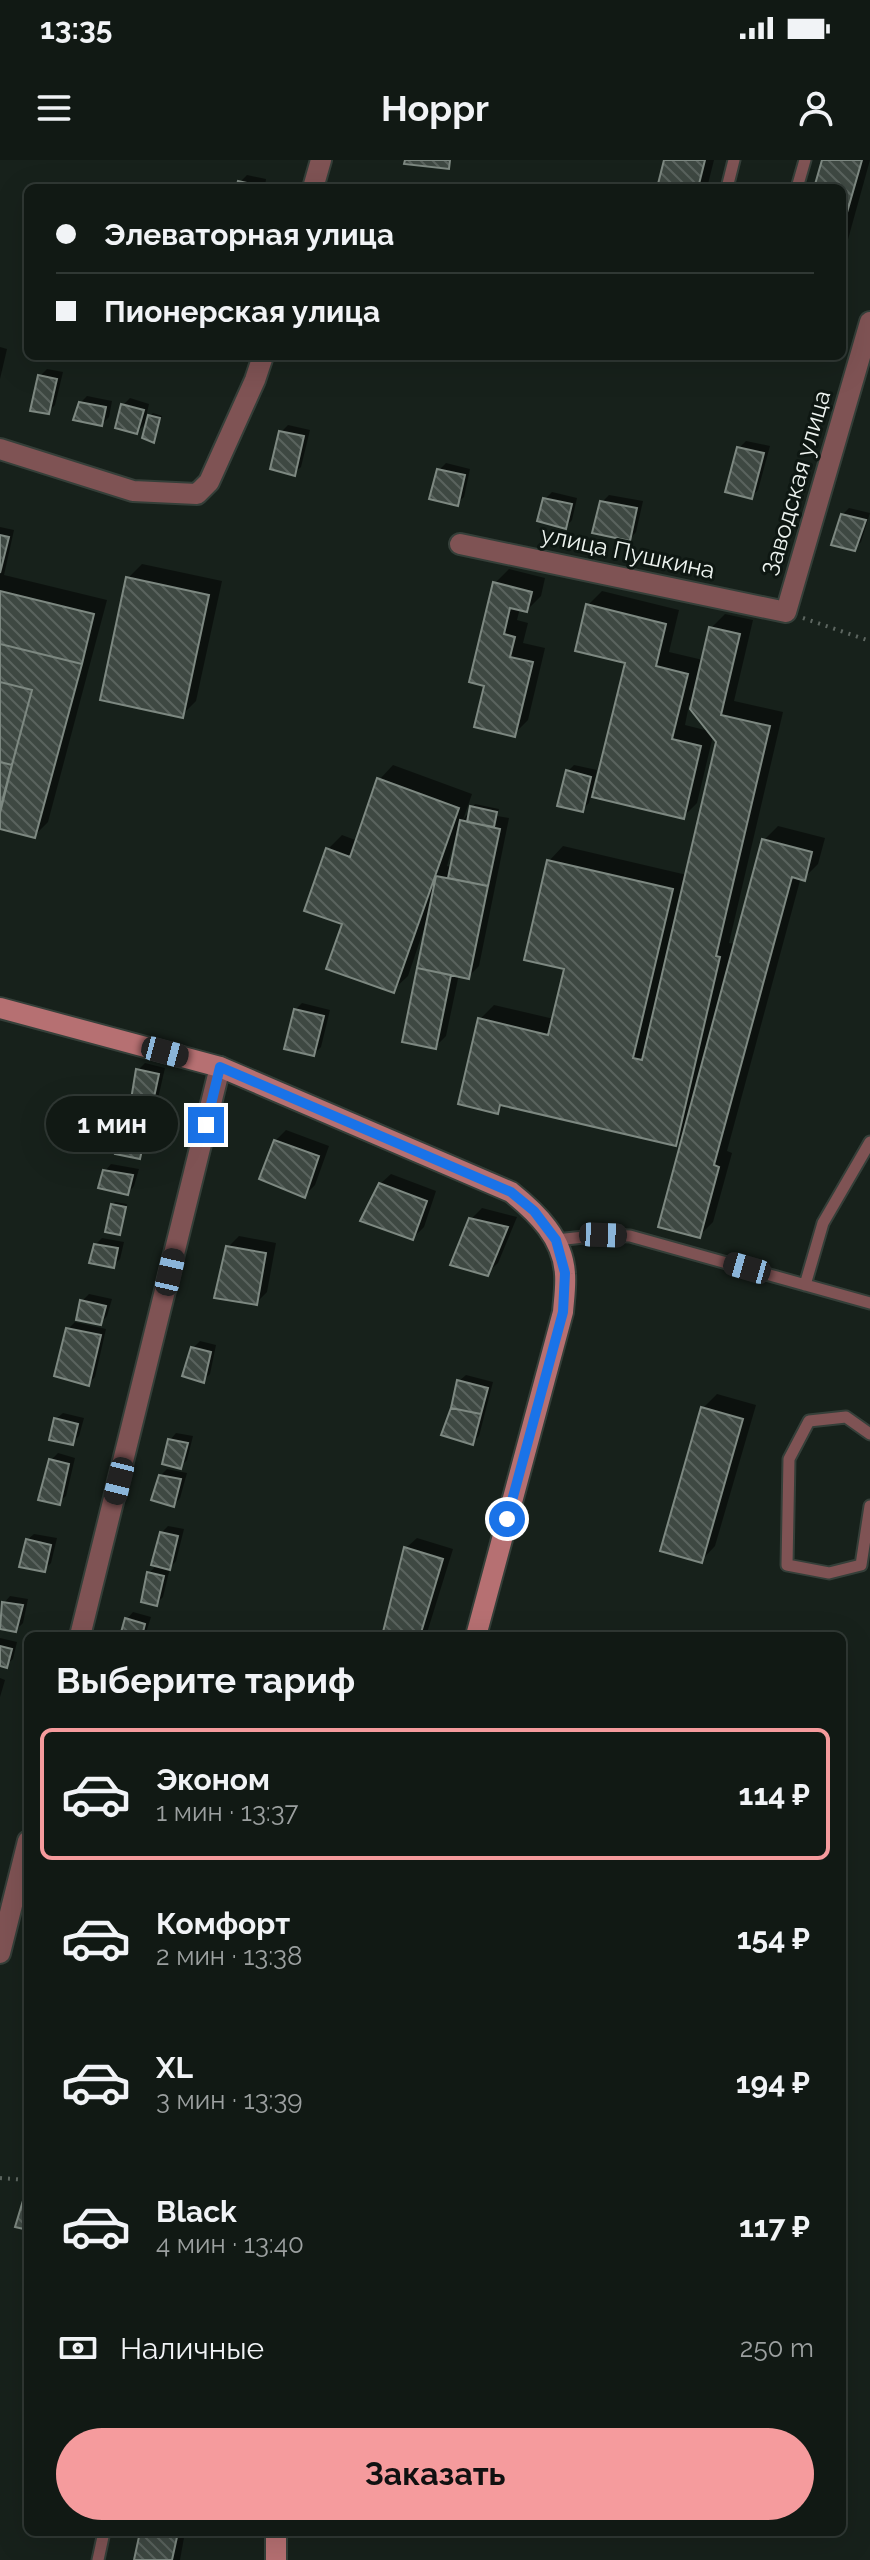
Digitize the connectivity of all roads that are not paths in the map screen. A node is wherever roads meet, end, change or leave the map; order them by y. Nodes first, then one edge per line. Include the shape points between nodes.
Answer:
1 (321, 160) edge
2 (734, 160) edge
3 (805, 160) edge
4 (314, 184) edge
5 (728, 184) edge
6 (798, 184) edge
7 (870, 322) edge
8 (262, 360) edge
9 (0, 449) edge
10 (460, 544) dead end
11 (786, 612) joint
12 (0, 1008) edge
13 (220, 1067) junction
14 (870, 1142) edge
15 (556, 1240) junction
16 (805, 1285) junction
17 (870, 1303) edge
18 (870, 1434) edge
19 (870, 1506) edge
20 (81, 1632) edge
21 (477, 1632) edge
22 (24, 1857) edge
23 (0, 1953) edge
24 (103, 2536) edge
25 (276, 2536) edge
26 (98, 2560) edge
27 (276, 2560) edge

1 - 4 street
2 - 5 lane
3 - 6 lane
7 - 11 street, Заводская улица
8 - 9 street via 209,482 197,494 133,491
10 - 11 street, улица Пушкина
12 - 13 main road
13 - 15 main road via 511,1192
13 - 20 street
14 - 16 lane via 823,1223
15 - 16 lane via 630,1236
15 - 21 main road via 565,1273 563,1312
16 - 17 lane
18 - 19 lane via 846,1417 809,1421 789,1459 787,1565 829,1573 861,1565
22 - 23 street
24 - 26 lane
25 - 27 main road

